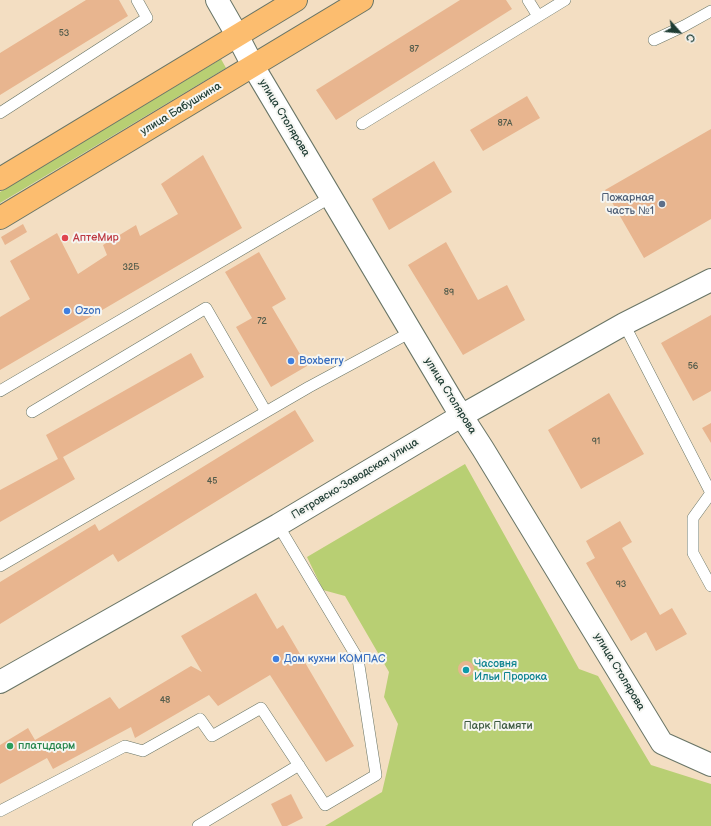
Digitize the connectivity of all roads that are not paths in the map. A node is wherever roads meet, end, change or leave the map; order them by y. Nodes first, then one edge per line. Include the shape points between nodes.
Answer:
1 (137, 0) edge
2 (217, 0) edge
3 (296, 0) edge
4 (362, 0) edge
5 (528, 0) edge
6 (565, 0) edge
7 (711, 11) edge
8 (538, 16) junction
9 (238, 35) junction
10 (654, 40) dead end
11 (252, 66) junction
12 (0, 113) edge
13 (362, 124) dead end
14 (0, 179) edge
15 (331, 198) junction
16 (0, 218) edge
17 (711, 280) edge
18 (624, 324) junction
19 (411, 332) junction
20 (0, 391) edge
21 (32, 412) dead end
22 (266, 412) junction
23 (461, 416) junction
24 (278, 525) junction
25 (0, 566) edge
26 (711, 586) edge
27 (0, 682) edge
28 (299, 765) junction
29 (711, 765) edge
30 (0, 811) edge
31 (198, 826) edge

1 - 12 lane via 147,18
2 - 9 street, улица Столярова
3 - 9 main road
4 - 11 main road, улица Бабушкина
5 - 8 lane
6 - 8 lane
7 - 10 lane
8 - 13 lane
9 - 11 street, улица Столярова
9 - 14 main road
11 - 15 street, улица Столярова
11 - 16 main road, улица Бабушкина
15 - 19 street, улица Столярова
15 - 20 lane
17 - 18 street, Петровско-Заводская улица
18 - 23 street, Петровско-Заводская улица
18 - 26 lane via 710,493 693,518 693,553
19 - 22 lane
19 - 23 street, улица Столярова
21 - 22 lane via 206,308
22 - 25 lane
23 - 24 street, Петровско-Заводская улица
23 - 29 street, улица Столярова via 662,743
24 - 27 street, Петровско-Заводская улица
24 - 28 lane via 358,659 376,775 324,805
28 - 30 lane via 261,708 212,736 200,719 143,751 125,746
28 - 31 lane

